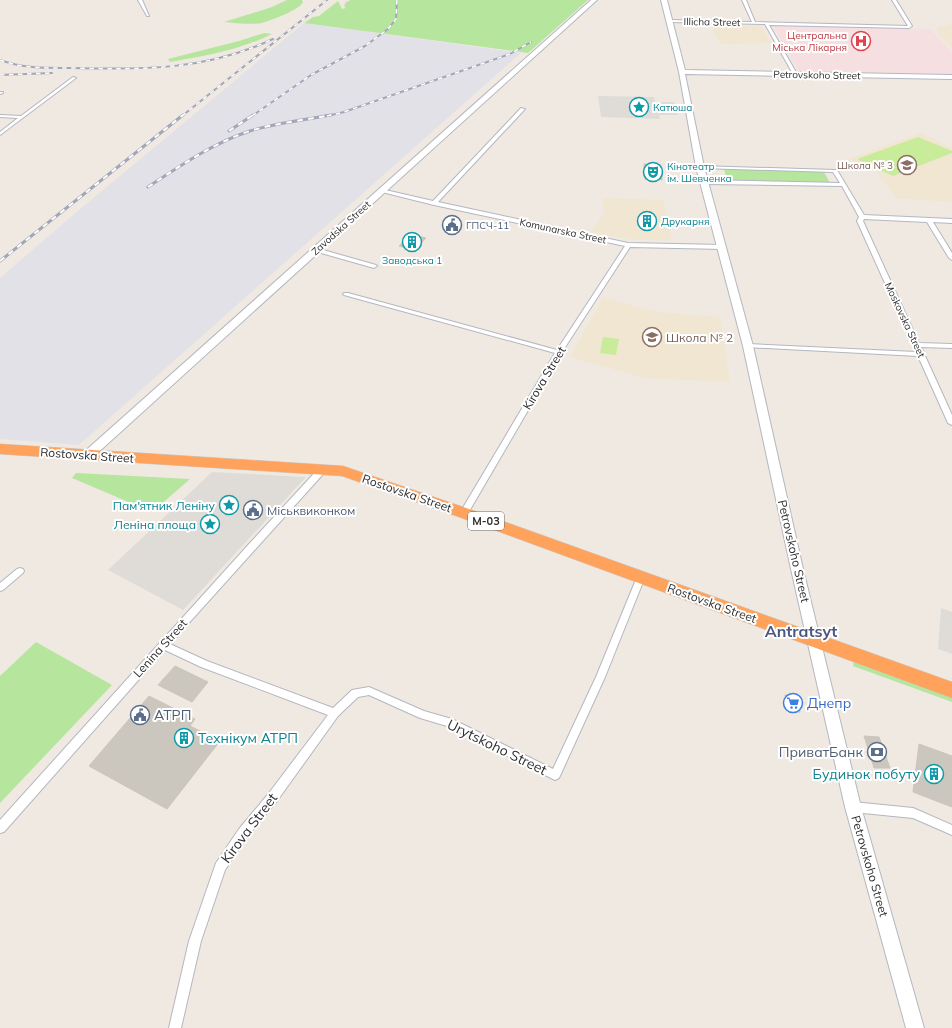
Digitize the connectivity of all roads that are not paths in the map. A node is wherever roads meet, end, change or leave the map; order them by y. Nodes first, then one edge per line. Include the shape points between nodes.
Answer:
1 (140, 0) edge
2 (594, 0) edge
3 (664, 0) edge
4 (744, 0) edge
5 (894, 0) edge
6 (148, 15) dead end
7 (670, 21) junction
8 (754, 23) junction
9 (767, 24) junction
10 (682, 72) junction
11 (795, 74) junction
12 (952, 77) edge
13 (74, 78) dead end
14 (523, 109) dead end
15 (0, 116) edge
16 (23, 117) junction
17 (0, 134) edge
18 (700, 168) junction
19 (704, 182) junction
20 (844, 185) junction
21 (381, 191) junction
22 (434, 203) junction
23 (862, 217) junction
24 (929, 220) junction
25 (952, 221) edge
26 (628, 245) junction
27 (723, 247) junction
28 (316, 250) junction
29 (952, 258) edge
30 (374, 266) dead end
31 (346, 294) dead end
32 (917, 345) junction
33 (748, 346) junction
34 (952, 346) edge
35 (559, 352) junction
36 (921, 354) junction
37 (952, 423) edge
38 (0, 449) edge
39 (88, 455) junction
40 (322, 470) junction
41 (464, 513) junction
42 (20, 571) dead end
43 (641, 577) junction
44 (0, 588) edge
45 (814, 639) junction
46 (163, 645) junction
47 (952, 690) edge
48 (335, 713) junction
49 (853, 807) junction
50 (0, 828) edge
51 (952, 830) edge
52 (175, 1028) edge
53 (915, 1028) edge

1 - 6 street
2 - 21 main road, Zavodska Street
3 - 7 main road, Petrovskoho Street
4 - 8 street, Illicha Street
5 - 9 street, Illicha Street via 909,27
7 - 8 street, Illicha Street
7 - 10 main road, Petrovskoho Street
8 - 9 street, Illicha Street
9 - 11 street
10 - 11 main road, Petrovskoho Street
10 - 18 main road, Petrovskoho Street
11 - 12 main road, Petrovskoho Street
13 - 16 street
14 - 22 street
15 - 16 street
16 - 17 street
18 - 19 main road, Petrovskoho Street
18 - 20 street via 835,171
19 - 20 street
19 - 27 main road, Petrovskoho Street
20 - 23 street
21 - 22 street, Komunarska Street
21 - 28 main road, Zavodska Street
22 - 26 street, Komunarska Street
23 - 24 street
23 - 32 street, Moskovska Street via 860,221
24 - 25 street
24 - 29 street
26 - 27 street, Komunarska Street
26 - 35 street, Kirova Street
27 - 33 main road, Petrovskoho Street
28 - 30 street
28 - 39 main road, Zavodska Street
31 - 35 street
32 - 34 street
32 - 36 street, Moskovska Street
33 - 36 street
33 - 45 main road, Petrovskoho Street
35 - 41 street, Kirova Street
36 - 37 street, Moskovska Street
38 - 39 highway, Rostovska Street / М-03
39 - 40 highway, Rostovska Street / М-03
40 - 41 highway, Rostovska Street / М-03 via 343,471
40 - 46 street, Lenina Street
41 - 43 highway, Rostovska Street / М-03
42 - 44 street
43 - 45 highway, Rostovska Street / М-03
43 - 48 street, Urytskoho Street via 555,775 449,722 424,715 369,691 355,693
45 - 47 highway, Rostovska Street / М-03
45 - 49 main road, Petrovskoho Street
46 - 48 street via 204,664
46 - 50 street, Lenina Street
48 - 52 street, Kirova Street via 220,867 195,941
49 - 51 street via 913,813
49 - 53 main road, Petrovskoho Street

